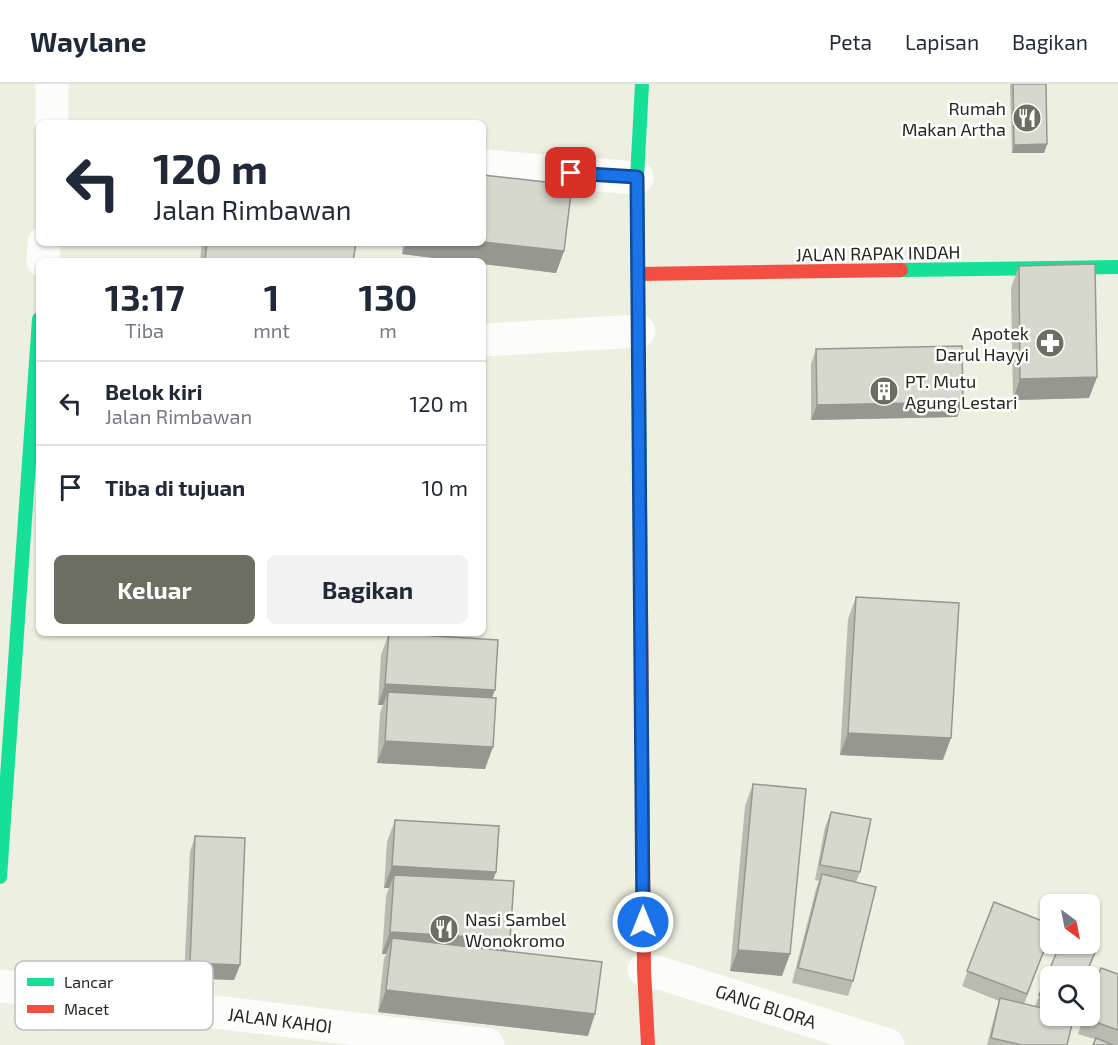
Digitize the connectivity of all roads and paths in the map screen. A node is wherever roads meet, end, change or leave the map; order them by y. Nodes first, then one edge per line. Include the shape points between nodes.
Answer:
1 (52, 84) edge
2 (642, 84) edge
3 (52, 120) edge
4 (486, 166) edge
5 (637, 177) junction
6 (1118, 267) edge
7 (639, 274) junction
8 (639, 331) junction
9 (486, 340) edge
10 (36, 362) edge
11 (0, 877) edge
12 (644, 970) junction
13 (0, 986) edge
14 (15, 988) edge
15 (213, 1012) edge
16 (488, 1045) edge
17 (648, 1045) edge
18 (888, 1045) edge

1 - 3 street
2 - 5 main road
4 - 5 street
5 - 7 main road
6 - 7 main road, JALAN RAPAK INDAH
7 - 8 main road
8 - 9 street
8 - 12 main road
10 - 11 main road
12 - 17 main road
12 - 18 street, GANG BLORA
13 - 14 street, JALAN KAHOI
15 - 16 street, JALAN KAHOI

